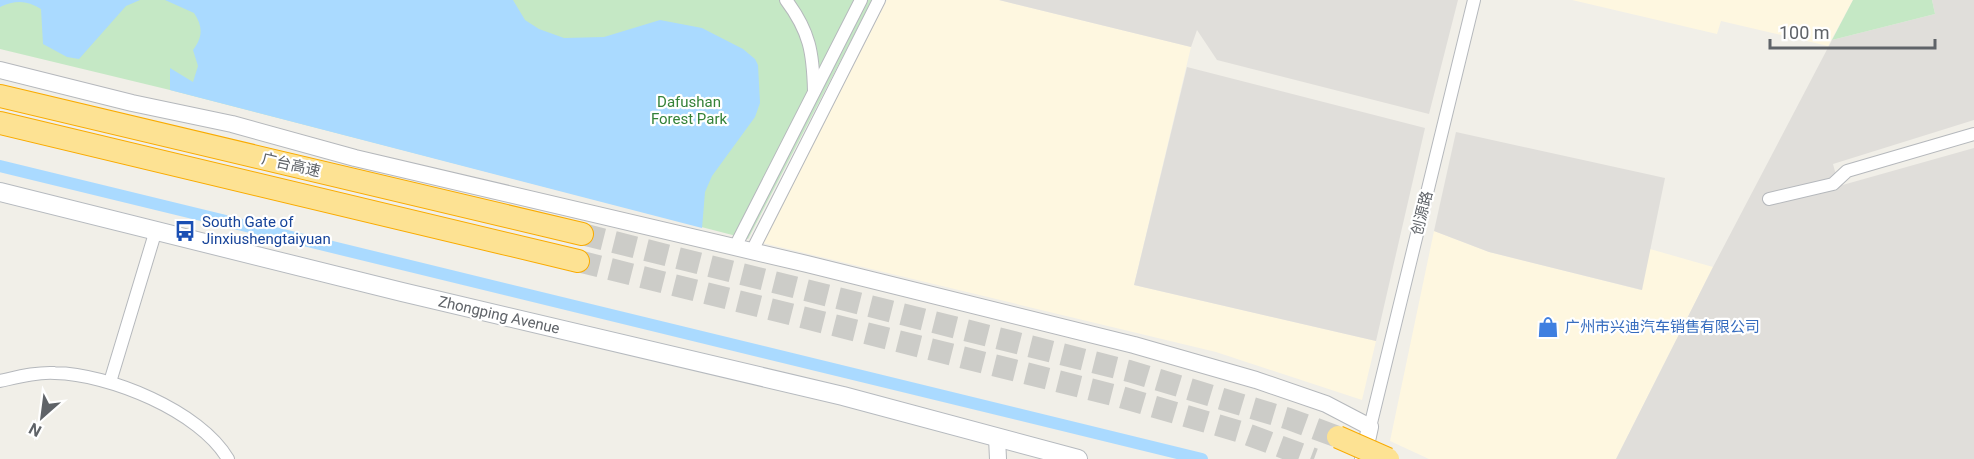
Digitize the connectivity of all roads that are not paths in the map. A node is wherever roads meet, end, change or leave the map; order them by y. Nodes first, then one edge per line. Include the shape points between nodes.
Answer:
1 (786, 0) edge
2 (861, 0) edge
3 (879, 0) edge
4 (1474, 0) edge
5 (0, 70) edge
6 (814, 93) junction
7 (0, 96) edge
8 (0, 123) edge
9 (1974, 134) edge
10 (0, 192) edge
11 (1770, 199) dead end
12 (156, 230) junction
13 (582, 234) tunnel mouth
14 (743, 249) junction
15 (578, 261) tunnel mouth
16 (0, 381) edge
17 (110, 382) junction
18 (1370, 427) junction
19 (998, 437) junction
20 (1338, 437) tunnel mouth
21 (228, 459) edge
22 (998, 459) edge
23 (1078, 459) edge
24 (1363, 459) edge
25 (1388, 459) edge

1 - 6 street via 811,47
2 - 6 street
3 - 14 street
4 - 18 street, 创源路
5 - 14 street
6 - 14 street
7 - 13 highway, 广台高速
8 - 15 highway, 广台高速
9 - 11 street via 1847,171 1833,184
10 - 12 main road, Zhongping Avenue
12 - 17 street
12 - 19 main road, Zhongping Avenue
14 - 18 street via 1134,345 1326,404
16 - 17 street via 55,373
17 - 21 street via 149,397 183,417 208,436
18 - 24 street
19 - 22 street
19 - 23 main road, Zhongping Avenue
20 - 25 highway, bridge

